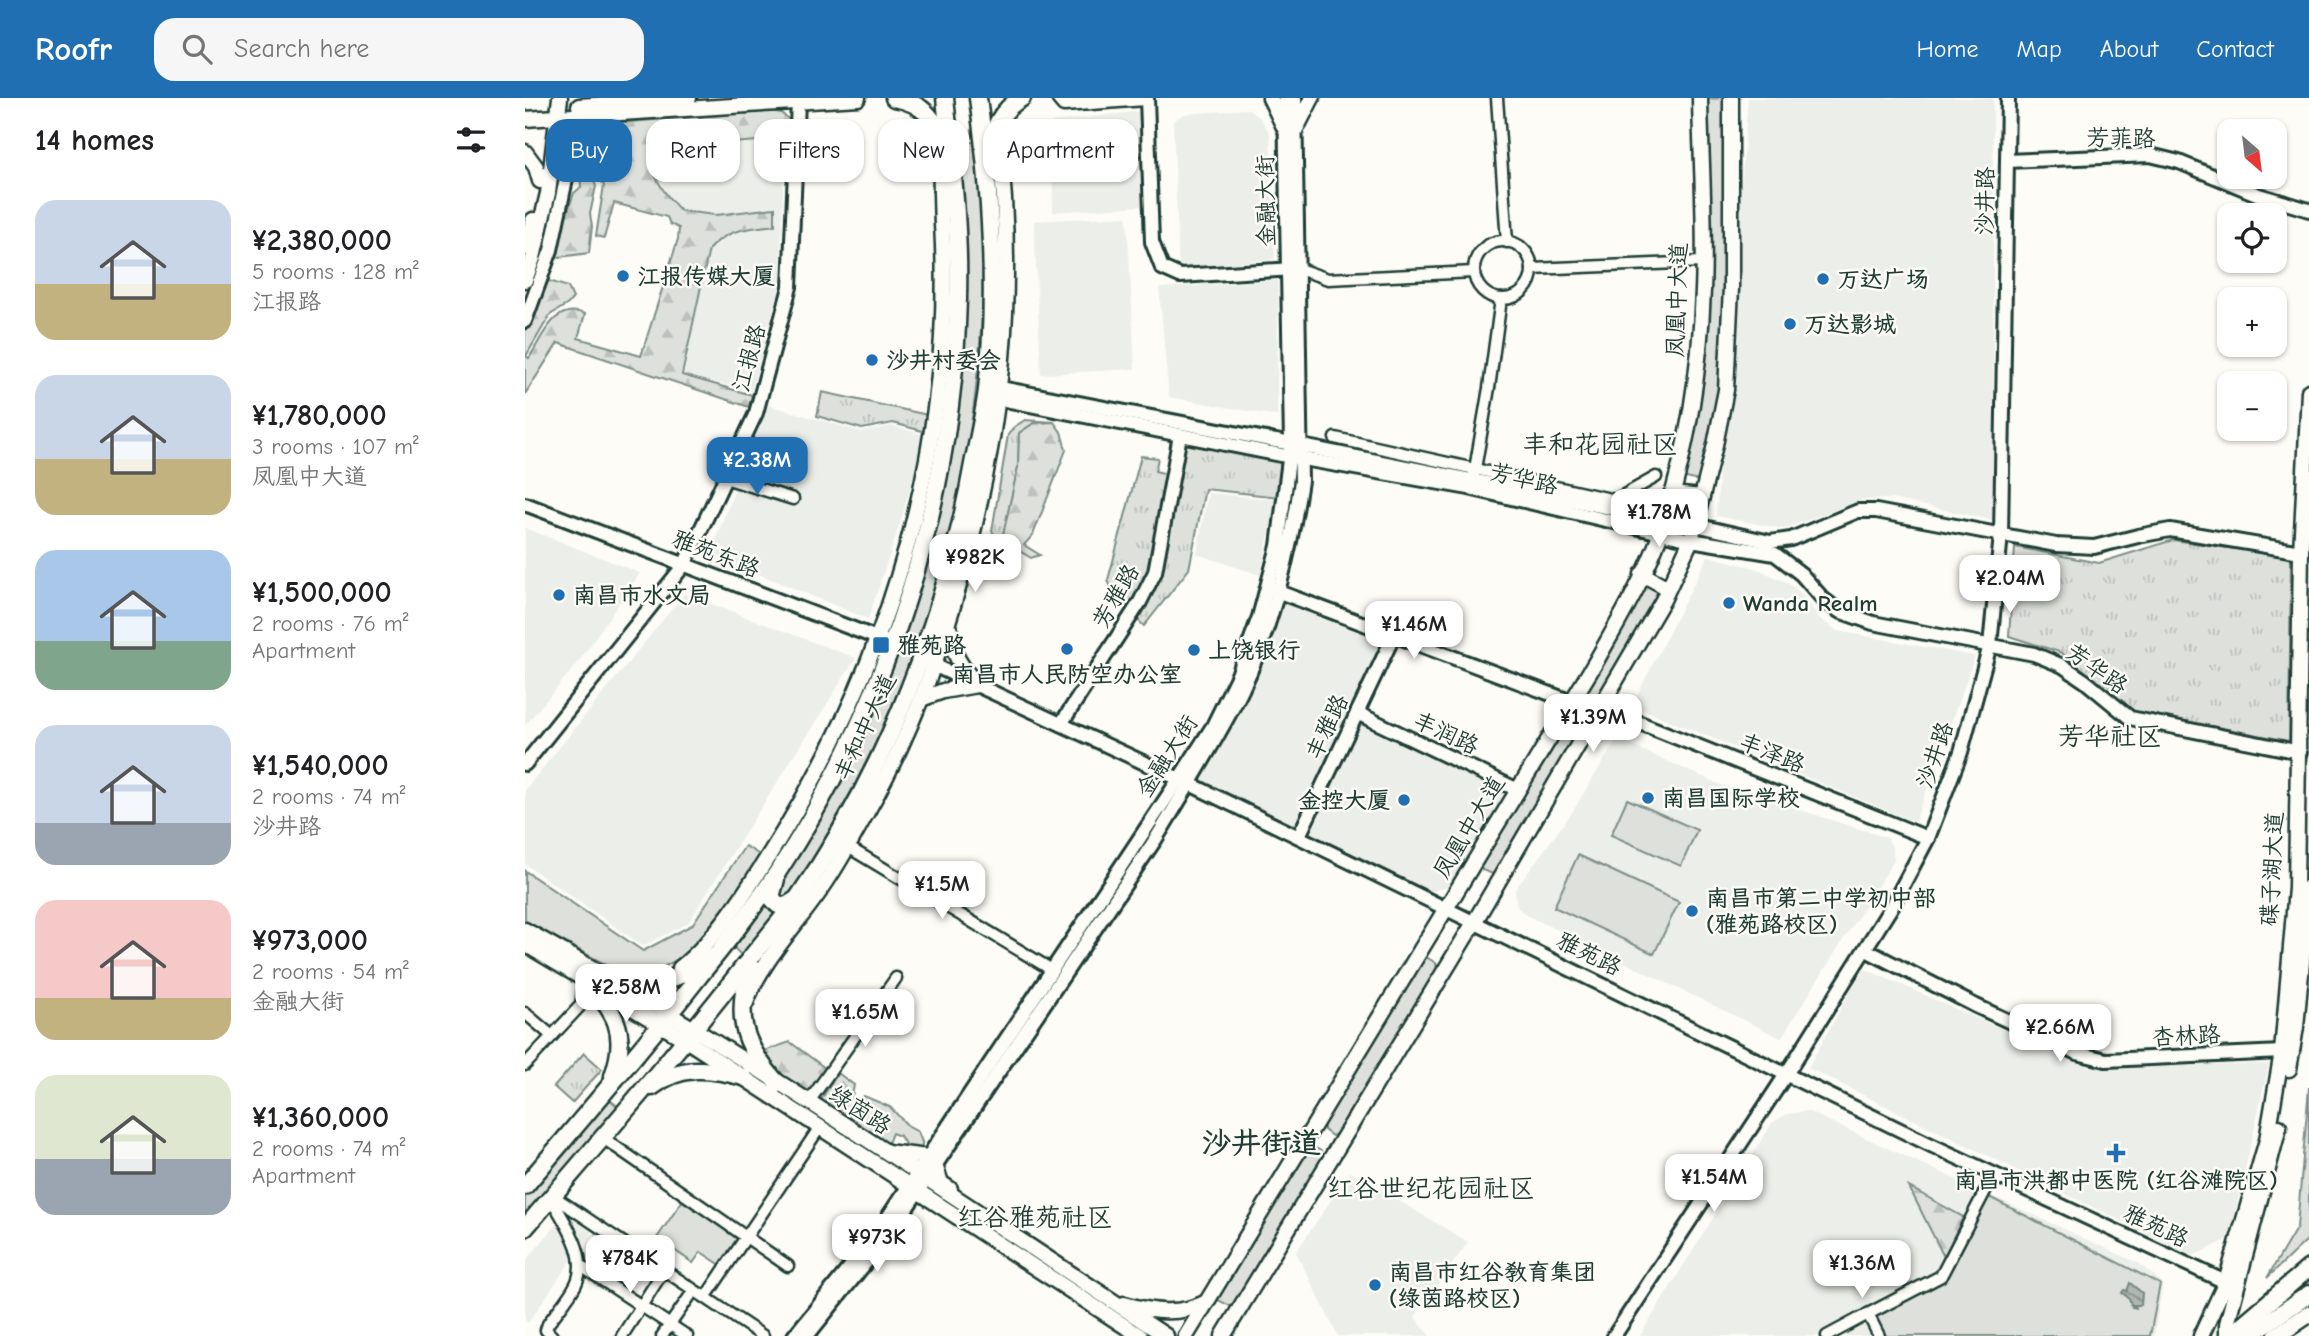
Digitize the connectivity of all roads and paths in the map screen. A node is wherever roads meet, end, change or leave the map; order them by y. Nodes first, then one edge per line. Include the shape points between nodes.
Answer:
1 (603, 98) edge
2 (689, 98) edge
3 (857, 98) edge
4 (894, 98) edge
5 (945, 98) edge
6 (978, 98) edge
7 (1022, 98) edge
8 (1059, 98) edge
9 (1146, 98) edge
10 (1270, 98) edge
11 (1285, 98) edge
12 (1296, 98) edge
13 (1312, 98) edge
14 (1497, 98) edge
15 (1698, 98) edge
16 (1731, 98) edge
17 (1738, 98) edge
18 (2008, 98) edge
19 (798, 102) junction
20 (622, 103) junction
21 (555, 108) edge
22 (525, 110) edge
23 (1003, 113) junction
24 (610, 114) junction
25 (929, 116) junction
26 (525, 119) edge
27 (599, 119) edge
28 (931, 119) edge
29 (947, 119) edge
30 (1000, 119) edge
31 (1732, 127) junction
32 (1291, 129) junction
33 (983, 137) edge
34 (525, 152) edge
35 (2007, 161) junction
36 (566, 182) edge
37 (954, 182) edge
38 (987, 182) edge
39 (545, 183) junction
40 (2309, 210) edge
41 (1507, 242) junction
42 (525, 248) edge
43 (1703, 262) junction
44 (1293, 269) junction
45 (1532, 269) junction
46 (1474, 272) junction
47 (525, 279) edge
48 (1501, 299) junction
49 (525, 321) edge
50 (2309, 391) edge
51 (993, 392) junction
52 (1181, 435) junction
53 (1335, 438) dead end
54 (1296, 451) junction
55 (727, 475) junction
56 (1474, 475) junction
57 (1656, 477) dead end
58 (1671, 494) junction
59 (794, 496) dead end
60 (1702, 497) junction
61 (525, 504) edge
62 (1695, 525) junction
63 (1662, 526) junction
64 (2001, 535) junction
65 (1691, 540) junction
66 (2301, 551) junction
67 (684, 565) junction
68 (1642, 575) junction
69 (1668, 589) junction
70 (1273, 590) junction
71 (949, 620) junction
72 (1394, 635) junction
73 (885, 641) junction
74 (1990, 645) junction
75 (928, 663) junction
76 (977, 685) junction
77 (921, 699) junction
78 (1572, 702) junction
79 (1600, 707) junction
80 (1357, 713) junction
81 (1061, 724) junction
82 (2300, 752) junction
83 (525, 764) edge
84 (1184, 781) junction
85 (1518, 790) junction
86 (1299, 836) junction
87 (1929, 838) junction
88 (848, 847) junction
89 (777, 873) junction
90 (2309, 887) edge
91 (797, 899) junction
92 (1446, 908) junction
93 (1475, 922) junction
94 (525, 930) edge
95 (730, 937) junction
96 (525, 944) edge
97 (1866, 950) junction
98 (753, 955) junction
99 (1052, 970) junction
100 (608, 976) junction
101 (897, 978) dead end
102 (585, 979) junction
103 (662, 981) junction
104 (525, 1013) edge
105 (741, 1017) junction
106 (665, 1019) junction
107 (690, 1035) junction
108 (552, 1036) junction
109 (2282, 1052) junction
110 (525, 1065) edge
111 (1787, 1073) junction
112 (744, 1077) junction
113 (778, 1084) junction
114 (609, 1087) junction
115 (808, 1103) junction
116 (631, 1104) junction
117 (820, 1127) junction
118 (603, 1138) junction
119 (882, 1151) junction
120 (931, 1161) junction
121 (1994, 1174) junction
122 (917, 1182) junction
123 (525, 1186) edge
124 (552, 1197) junction
125 (980, 1215) junction
126 (525, 1228) edge
127 (746, 1237) junction
128 (581, 1266) junction
129 (788, 1266) dead end
130 (2309, 1268) edge
131 (664, 1270) junction
132 (2232, 1285) junction
133 (709, 1292) dead end
134 (2309, 1294) edge
135 (690, 1296) dead end
136 (1207, 1302) junction
137 (641, 1306) junction
138 (1109, 1307) junction
139 (1237, 1313) junction
140 (1868, 1314) junction
141 (2309, 1314) edge
142 (670, 1324) junction
143 (2309, 1327) edge
144 (552, 1336) edge
145 (622, 1336) edge
146 (662, 1336) edge
147 (687, 1336) edge
148 (763, 1336) edge
149 (794, 1336) edge
150 (807, 1336) edge
151 (1123, 1336) edge
152 (1140, 1336) edge
153 (1166, 1336) edge
154 (1186, 1336) edge
155 (1223, 1336) edge
156 (1240, 1336) edge
157 (1614, 1336) edge
158 (1827, 1336) edge
159 (1879, 1336) edge
160 (2201, 1336) edge
161 (2227, 1336) edge
162 (2233, 1336) edge
163 (2248, 1336) edge
164 (2276, 1336) edge
165 (2295, 1336) edge

1 - 20 main road
2 - 20 main road
3 - 19 main road
4 - 25 main road via 912,101
5 - 29 main road, 丰和中大道
6 - 33 main road, 丰和中大道
7 - 23 main road
8 - 9 main road via 1063,104
9 - 44 street via 1152,242 1163,268 1180,276
10 - 32 main road
11 - 32 street, 金融大街
12 - 32 street, 金融大街
13 - 32 main road
14 - 41 street
15 - 43 main road, 凤凰中大道
16 - 31 main road
17 - 31 main road
18 - 35 street, 沙井路
19 - 24 main road
19 - 55 street, 江报路 via 790,287 756,412
20 - 21 main road
21 - 22 main road
21 - 24 main road
21 - 26 main road
21 - 39 main road
23 - 30 main road
23 - 51 main road via 999,133 1007,271
24 - 27 main road
25 - 28 main road
25 - 73 main road via 938,150 943,237 941,351 917,508 887,616
31 - 60 main road via 1726,390
32 - 44 street, 金融大街
34 - 39 main road
35 - 40 street, 芳菲路 via 2150,155
35 - 64 street, 沙井路
36 - 49 street via 551,250
37 - 73 main road, 丰和中大道 via 958,298 940,473 911,590
38 - 51 main road, 丰和中大道
39 - 42 main road
39 - 47 main road via 533,258
41 - 45 street via 1527,254
41 - 46 street via 1497,242 1480,253
43 - 45 street
43 - 58 main road, 凤凰中大道 via 1693,398
44 - 46 street via 1328,279
44 - 54 street, 金融大街
45 - 48 street via 1520,294
46 - 48 street via 1479,287
48 - 56 street
50 - 66 main road, 碟子湖大道
51 - 52 street, 芳华路
51 - 54 street, 芳华路
51 - 71 main road via 988,472
51 - 75 main road, 丰和中大道
52 - 54 street, 芳华路
52 - 81 street, 芳雅路 via 1155,572
53 - 56 street
54 - 56 street, 芳华路
54 - 63 street, 芳华路
54 - 70 street, 金融大街
55 - 59 street
55 - 67 street, 江报路
56 - 57 street via 1615,500
56 - 63 street, 芳华路
58 - 60 main road
58 - 63 main road, 凤凰中大道
60 - 62 main road
61 - 67 street, 雅苑东路
62 - 63 street, 芳华路
62 - 64 street, 芳华路 via 1770,542 1791,539 1858,511
62 - 65 main road
63 - 65 street, 芳华路
63 - 68 main road, 凤凰中大道
64 - 66 street, 芳华路 via 2094,547 2169,530
64 - 74 street, 沙井路
65 - 69 main road
65 - 74 street, 芳华路 via 1775,554 1839,611 1873,623
66 - 82 main road, 碟子湖大道
67 - 73 street, 雅苑东路
67 - 83 street, 江报路
68 - 69 main road
68 - 78 main road, 凤凰中大道
69 - 79 main road
70 - 72 street
70 - 84 street, 金融大街 via 1238,675
71 - 75 main road
71 - 76 main road via 951,647
72 - 78 street
72 - 80 street, 丰雅路
73 - 89 main road, 丰和中大道 via 867,709 837,771
73 - 103 main road via 823,762 762,866 697,955
74 - 82 street, 芳华路 via 2034,654 2063,667 2130,718
74 - 87 street, 沙井路 via 1961,752
75 - 76 street, 雅苑路
75 - 77 main road
75 - 91 main road, 丰和中大道 via 854,807
76 - 77 main road
76 - 81 street, 雅苑路
77 - 88 main road via 887,776
78 - 85 main road, 凤凰中大道
79 - 87 street, 丰泽路
79 - 93 main road
80 - 85 street, 丰润路
80 - 86 street, 丰雅路
81 - 84 street, 雅苑路
82 - 109 main road, 碟子湖大道 via 2296,888
84 - 86 street, 雅苑路
84 - 99 street, 金融大街
84 - 120 street, 金融大街
85 - 92 main road, 凤凰中大道
86 - 92 street, 雅苑路
87 - 97 street, 沙井路
88 - 99 street
88 - 105 main road via 762,970
89 - 91 main road via 771,897 786,906
89 - 95 main road, 丰和中大道
90 - 132 main road, 碟子湖大道 via 2296,1027 2276,1145
91 - 98 main road, 丰和中大道
92 - 93 street, 雅苑路
92 - 136 main road, 凤凰中大道
93 - 111 street, 雅苑路
93 - 139 main road
94 - 100 main road, 绿茵路
95 - 103 main road via 696,966
95 - 106 main road, 丰和中大道
96 - 102 main road, 绿茵路
97 - 109 street, 杏林路 via 1973,1005 2096,1058
97 - 111 street, 沙井路
98 - 105 main road
98 - 107 main road, 丰和中大道
99 - 120 street, 金融大街
100 - 103 main road via 635,983
100 - 106 main road, 绿茵路
101 - 115 street
102 - 106 main road, 绿茵路
102 - 108 street via 581,1004
102 - 114 main road via 617,1021 620,1056
104 - 108 street
105 - 113 main road via 755,1054
106 - 107 main road, 绿茵路
106 - 114 main road, 丰和中大道
107 - 112 main road, 绿茵路
107 - 113 main road, 绿茵路
107 - 116 main road, 丰和中大道
108 - 110 street
109 - 132 main road, 碟子湖大道 via 2267,1140
111 - 121 street, 雅苑路
111 - 157 street, 沙井路
112 - 116 main road via 691,1069 659,1082
112 - 117 main road, 绿茵路
113 - 115 main road, 绿茵路
114 - 123 main road, 丰和中大道
115 - 119 main road, 绿茵路
116 - 118 main road, 丰和中大道
117 - 122 main road, 绿茵路
117 - 127 street
118 - 124 main road, 丰和中大道
118 - 127 street
119 - 120 main road
119 - 122 main road, 绿茵路
120 - 122 street, 金融大街
120 - 125 main road via 941,1183
121 - 132 street, 雅苑路
121 - 140 street via 1941,1276
122 - 125 main road, 绿茵路
122 - 138 main road, 绿茵路
122 - 149 street, 金融大街
122 - 150 street, 金融大街 via 891,1231
124 - 126 main road, 丰和中大道
124 - 128 street
124 - 131 street
125 - 138 main road, 绿茵路
127 - 129 street
127 - 133 street
128 - 137 street
128 - 144 street via 575,1286 548,1324 546,1331
130 - 162 main road
131 - 137 street
131 - 148 street
132 - 160 main road, 碟子湖大道
132 - 161 main road, 碟子湖大道
134 - 163 main road
135 - 142 street
136 - 138 main road via 1162,1313
136 - 154 main road, 凤凰中大道
137 - 142 street
137 - 145 street
138 - 151 main road
138 - 152 main road, 绿茵路
138 - 153 main road, 绿茵路
139 - 155 main road
139 - 156 main road
140 - 158 street
140 - 159 street
141 - 164 main road
142 - 146 street
142 - 147 street
143 - 165 main road

